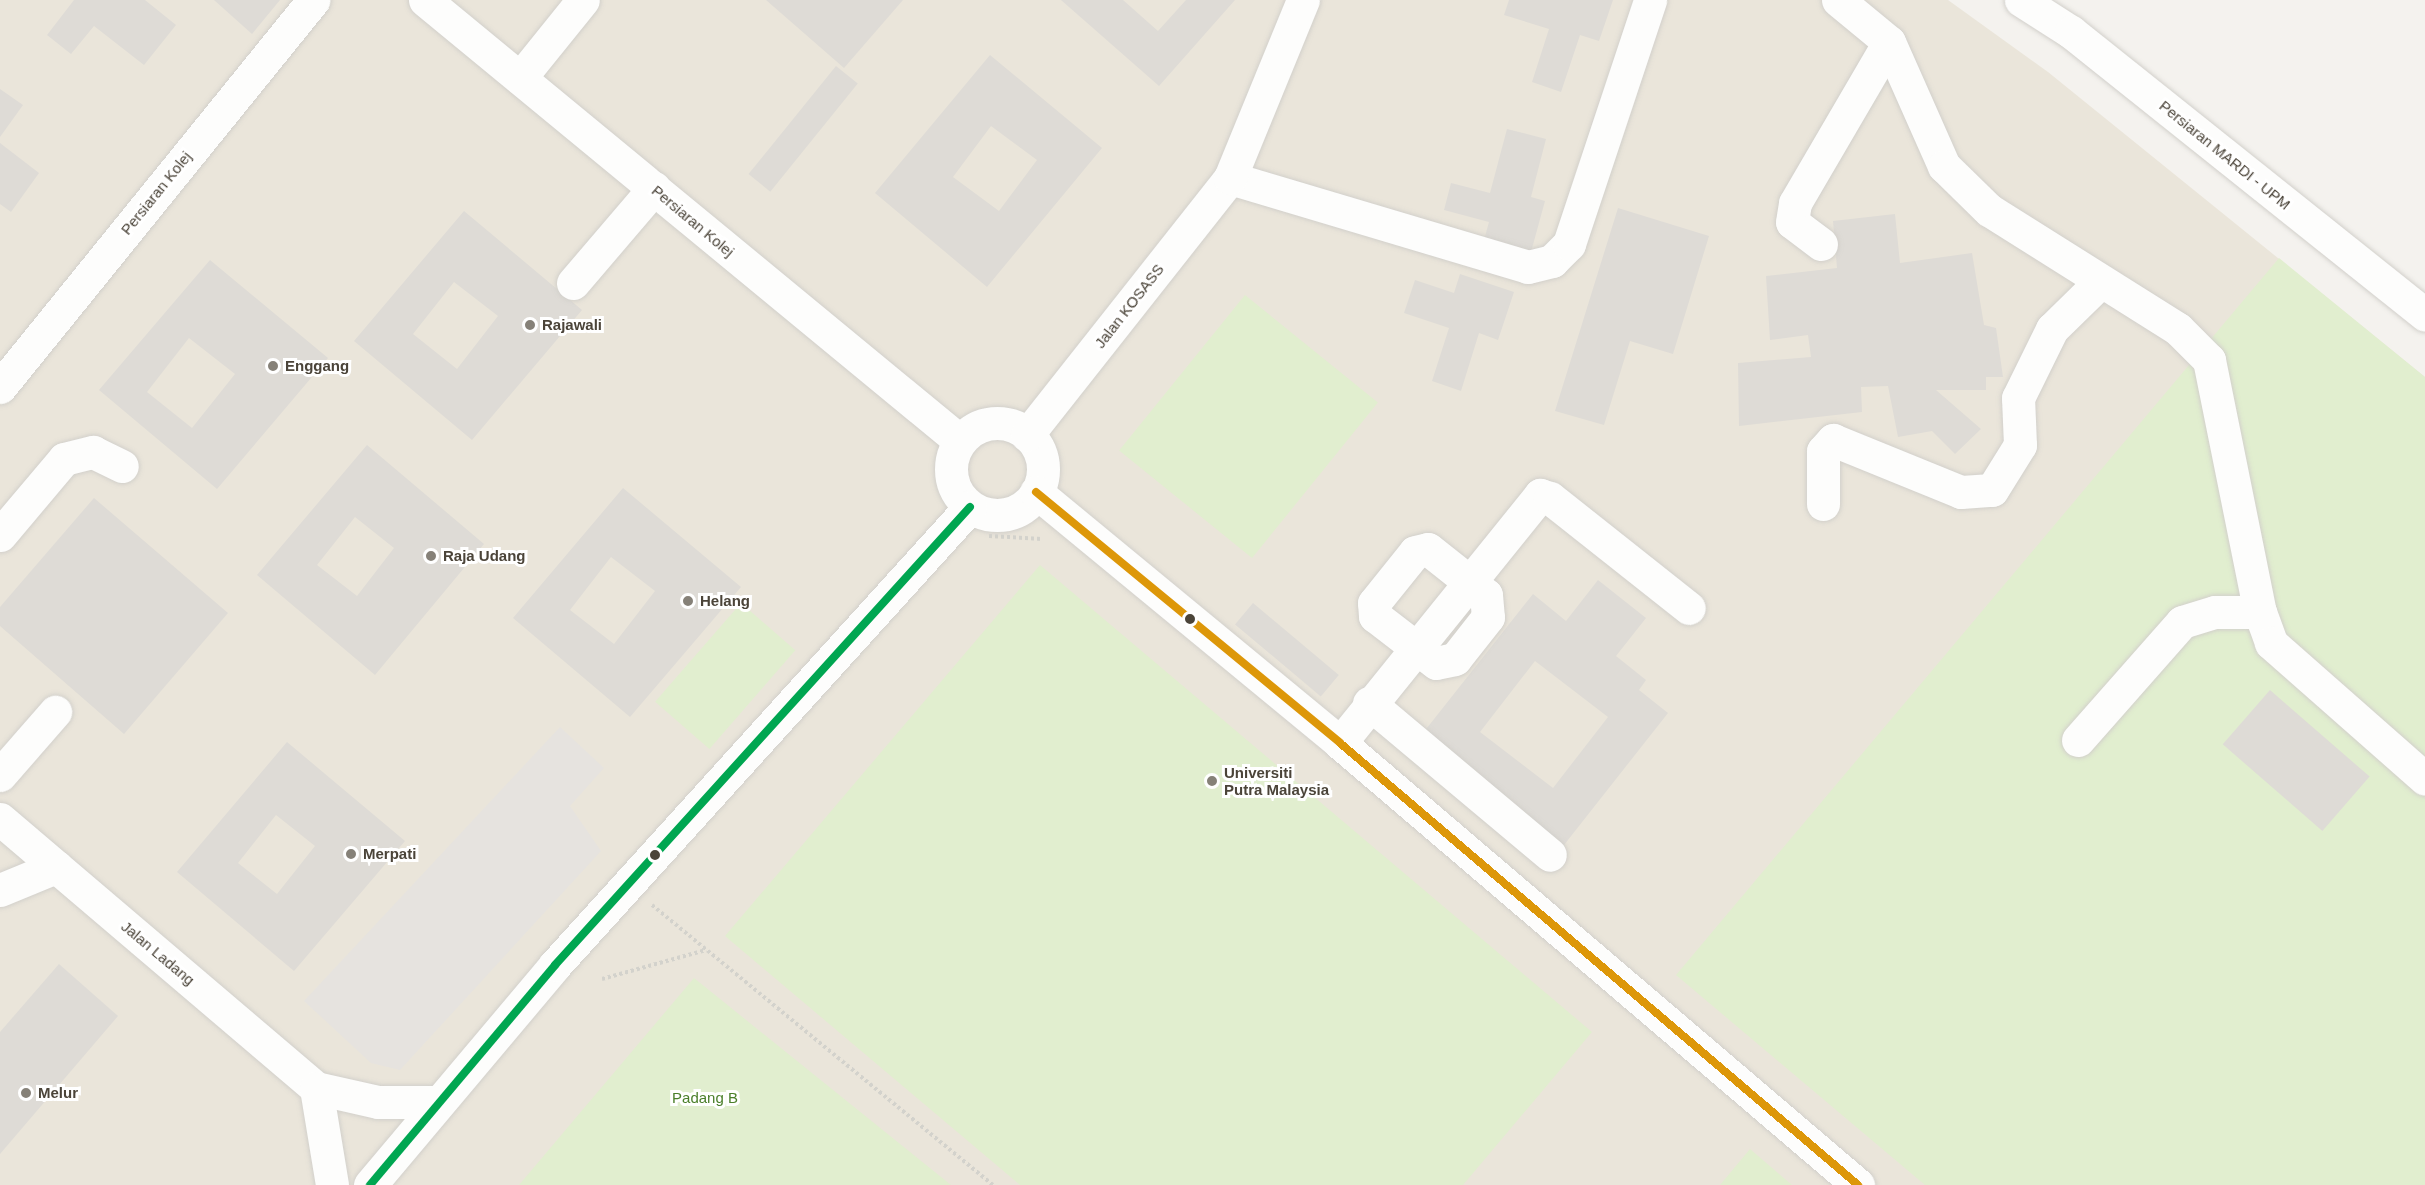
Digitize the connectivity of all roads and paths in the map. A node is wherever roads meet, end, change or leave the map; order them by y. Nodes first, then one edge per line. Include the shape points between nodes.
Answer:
1 (313, 0) edge
2 (426, 0) edge
3 (583, 0) edge
4 (1303, 0) edge
5 (1650, 0) edge
6 (1838, 0) edge
7 (2021, 0) edge
8 (1889, 42) junction
9 (520, 78) junction
10 (1230, 178) junction
11 (654, 188) junction
12 (1821, 244) dead end
13 (2100, 282) junction
14 (573, 283) dead end
15 (2425, 315) edge
16 (0, 387) edge
17 (1027, 435) junction
18 (960, 441) junction
19 (122, 466) dead end
20 (1036, 492) junction
21 (1823, 504) dead end
22 (970, 507) junction
23 (0, 536) edge
24 (982, 537) dead end
25 (1053, 542) dead end
26 (1467, 580) junction
27 (1689, 608) dead end
28 (2259, 612) junction
29 (1414, 646) junction
30 (1369, 703) junction
31 (56, 712) dead end
32 (2078, 740) dead end
33 (1340, 743) junction
34 (0, 775) edge
35 (2425, 779) edge
36 (0, 819) edge
37 (1550, 855) dead end
38 (56, 867) junction
39 (627, 887) junction
40 (0, 890) edge
41 (707, 950) junction
42 (602, 979) dead end
43 (316, 1088) junction
44 (436, 1102) junction
45 (332, 1185) edge
46 (370, 1185) edge
47 (993, 1185) edge
48 (1858, 1185) edge

1 - 16 street, Persiaran Kolej
2 - 9 street, Persiaran Kolej
3 - 9 street
4 - 10 street, Jalan KOSASS
5 - 10 street via 1569,244 1552,261 1528,267
6 - 8 street
7 - 15 street, Persiaran MARDI - UPM via 2071,32
8 - 12 street via 1795,203 1792,222
8 - 13 street via 1944,166 1989,210
9 - 11 street, Persiaran Kolej
10 - 17 street, Jalan KOSASS
11 - 14 street
11 - 18 street, Persiaran Kolej
13 - 21 street via 2052,329 2018,398 2020,445 1992,490 1960,492 1833,440 1823,451
13 - 28 street via 2178,328 2209,360
17 - 18 street via 1003,423 987,424
17 - 20 street via 1042,463
18 - 22 street via 953,455 953,484
19 - 23 street via 93,452 64,459
20 - 22 street via 1027,504 999,515
20 - 33 street
22 - 39 street
24 - 25 path
26 - 27 street via 1540,495 1550,498
26 - 29 street
26 - 29 street via 1428,549 1415,552 1374,603 1375,616
28 - 32 street via 2215,612 2182,622
28 - 35 street via 2271,643 2289,664
29 - 30 street
30 - 33 street
30 - 37 street
31 - 34 street
33 - 48 street
36 - 38 street, Jalan Ladang
38 - 40 street
38 - 43 street, Jalan Ladang
39 - 41 path
39 - 44 street
41 - 42 path
41 - 47 path
43 - 44 street, Jalan Ladang via 378,1102
43 - 45 street
44 - 46 street

